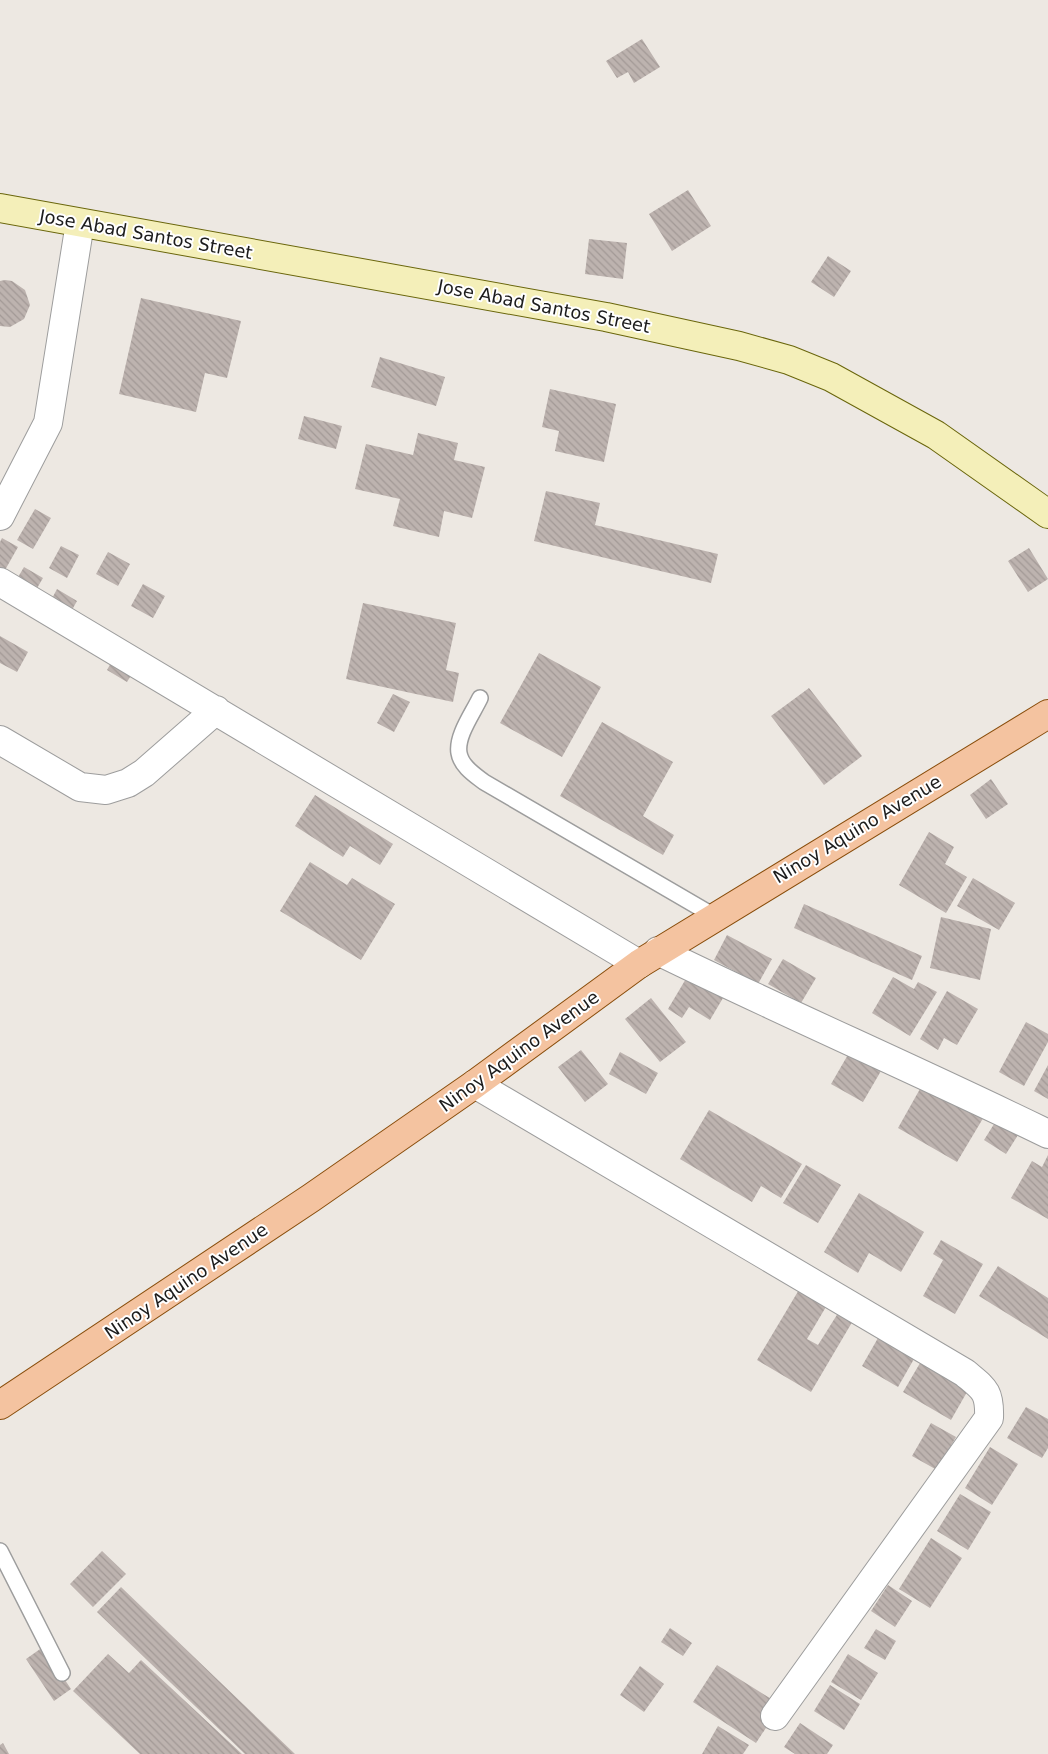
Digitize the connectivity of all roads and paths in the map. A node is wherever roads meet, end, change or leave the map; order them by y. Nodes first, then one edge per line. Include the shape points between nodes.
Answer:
1 (0, 208) edge
2 (80, 223) junction
3 (1048, 514) edge
4 (0, 516) edge
5 (0, 582) edge
6 (480, 698) dead end
7 (216, 710) junction
8 (1048, 714) edge
9 (0, 740) edge
10 (714, 916) junction
11 (649, 957) junction
12 (474, 1084) junction
13 (1048, 1134) edge
14 (0, 1405) edge
15 (0, 1551) edge
16 (62, 1673) dead end
17 (775, 1716) dead end

1 - 2 main road, Jose Abad Santos Street
2 - 3 main road, Jose Abad Santos Street via 606,317 789,360 831,377 936,435
2 - 4 street via 48,423
5 - 7 street
6 - 10 lane via 462,737 459,753 467,768 484,782
7 - 9 street via 144,773 128,784 106,790 80,787
7 - 11 street
8 - 10 main road, Ninoy Aquino Avenue
10 - 11 main road, Ninoy Aquino Avenue
11 - 12 main road, Ninoy Aquino Avenue
11 - 13 street via 773,1007
12 - 14 main road, Ninoy Aquino Avenue via 303,1203
12 - 17 street via 965,1372 985,1389 990,1399 989,1418
15 - 16 lane

